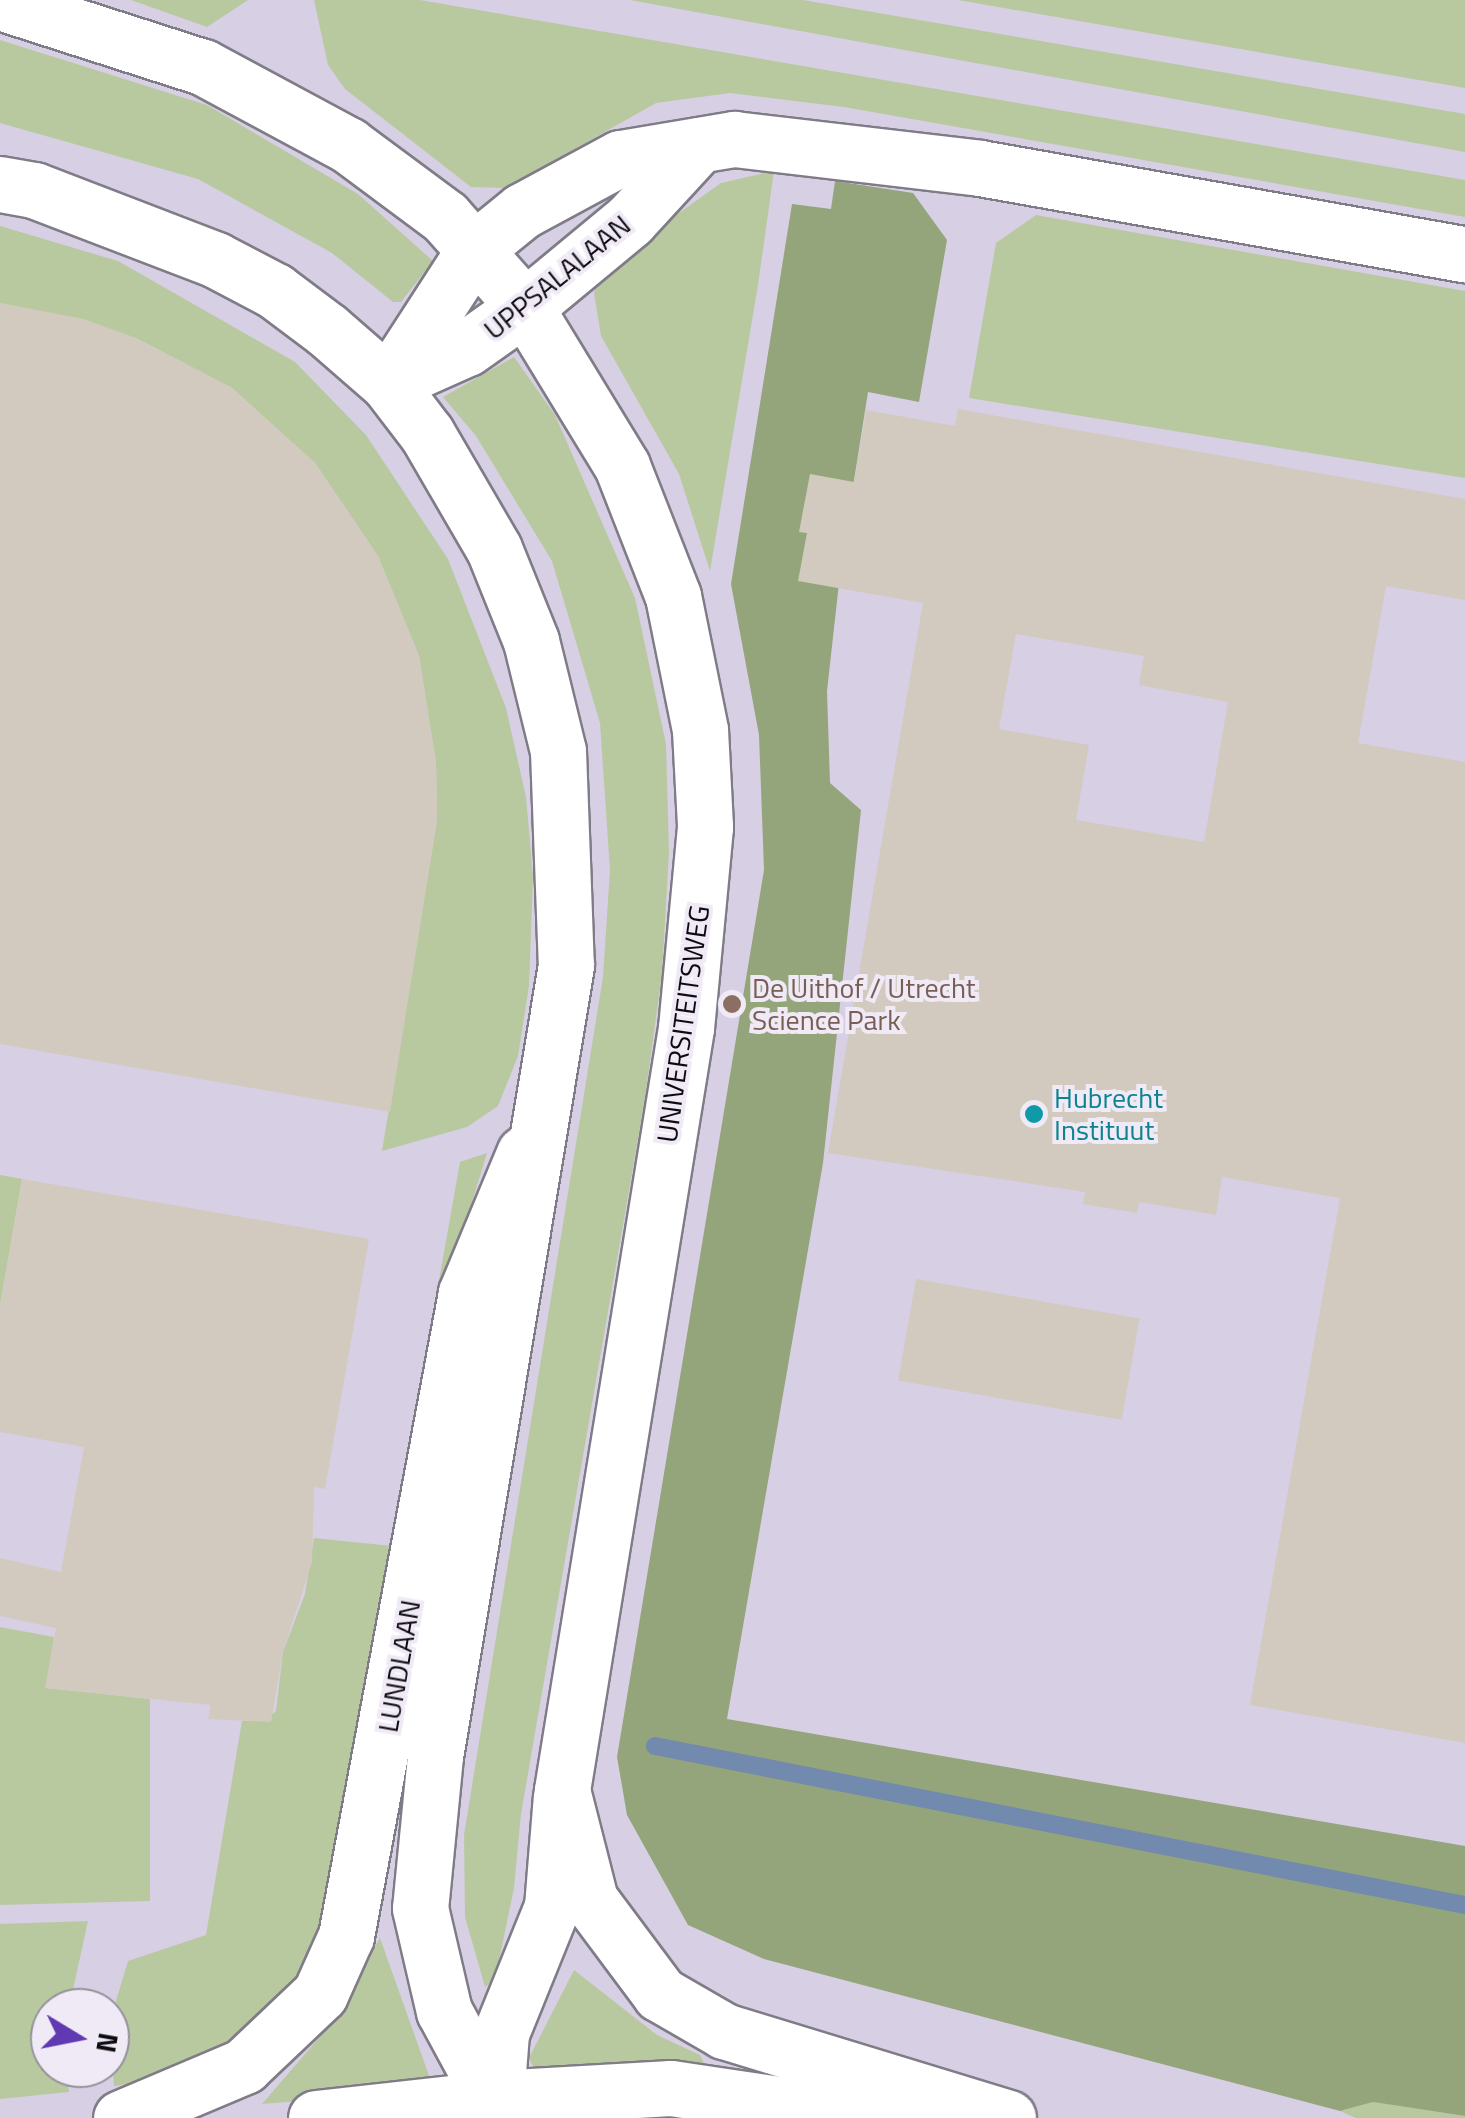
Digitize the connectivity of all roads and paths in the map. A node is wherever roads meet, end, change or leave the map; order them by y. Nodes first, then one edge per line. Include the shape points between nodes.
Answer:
1 (0, 2) edge
2 (699, 145) junction
3 (0, 184) edge
4 (474, 250) junction
5 (1465, 254) edge
6 (526, 307) junction
7 (388, 383) junction
8 (543, 1110) junction
9 (562, 1790) junction
10 (490, 2111) edge
11 (994, 2114) edge
12 (121, 2118) edge
13 (316, 2118) edge

1 - 4 main road, UNIVERSITEITSWEG via 202,67 348,145 444,217
2 - 4 main road via 620,158 579,175
2 - 5 main road via 782,140
2 - 6 main road, UPPSALALAAN via 630,220
3 - 7 main road via 34,190 216,260 275,291
4 - 6 main road, UNIVERSITEITSWEG
4 - 7 main road
6 - 7 main road, UPPSALALAAN via 467,348
6 - 9 main road, UNIVERSITEITSWEG via 622,466 673,596 700,730 705,827 686,1028
7 - 8 main road via 444,460 494,549 531,641 558,751 566,965
8 - 10 main road via 420,1908 444,2011
8 - 12 main road, LUNDLAAN via 466,1292 346,1936 320,1994 244,2066
9 - 10 main road via 552,1906 501,2032
9 - 11 main road, UNIVERSITEITSWEG via 590,1900 660,1994 724,2031
10 - 11 main road via 671,2088 826,2110
10 - 13 main road

